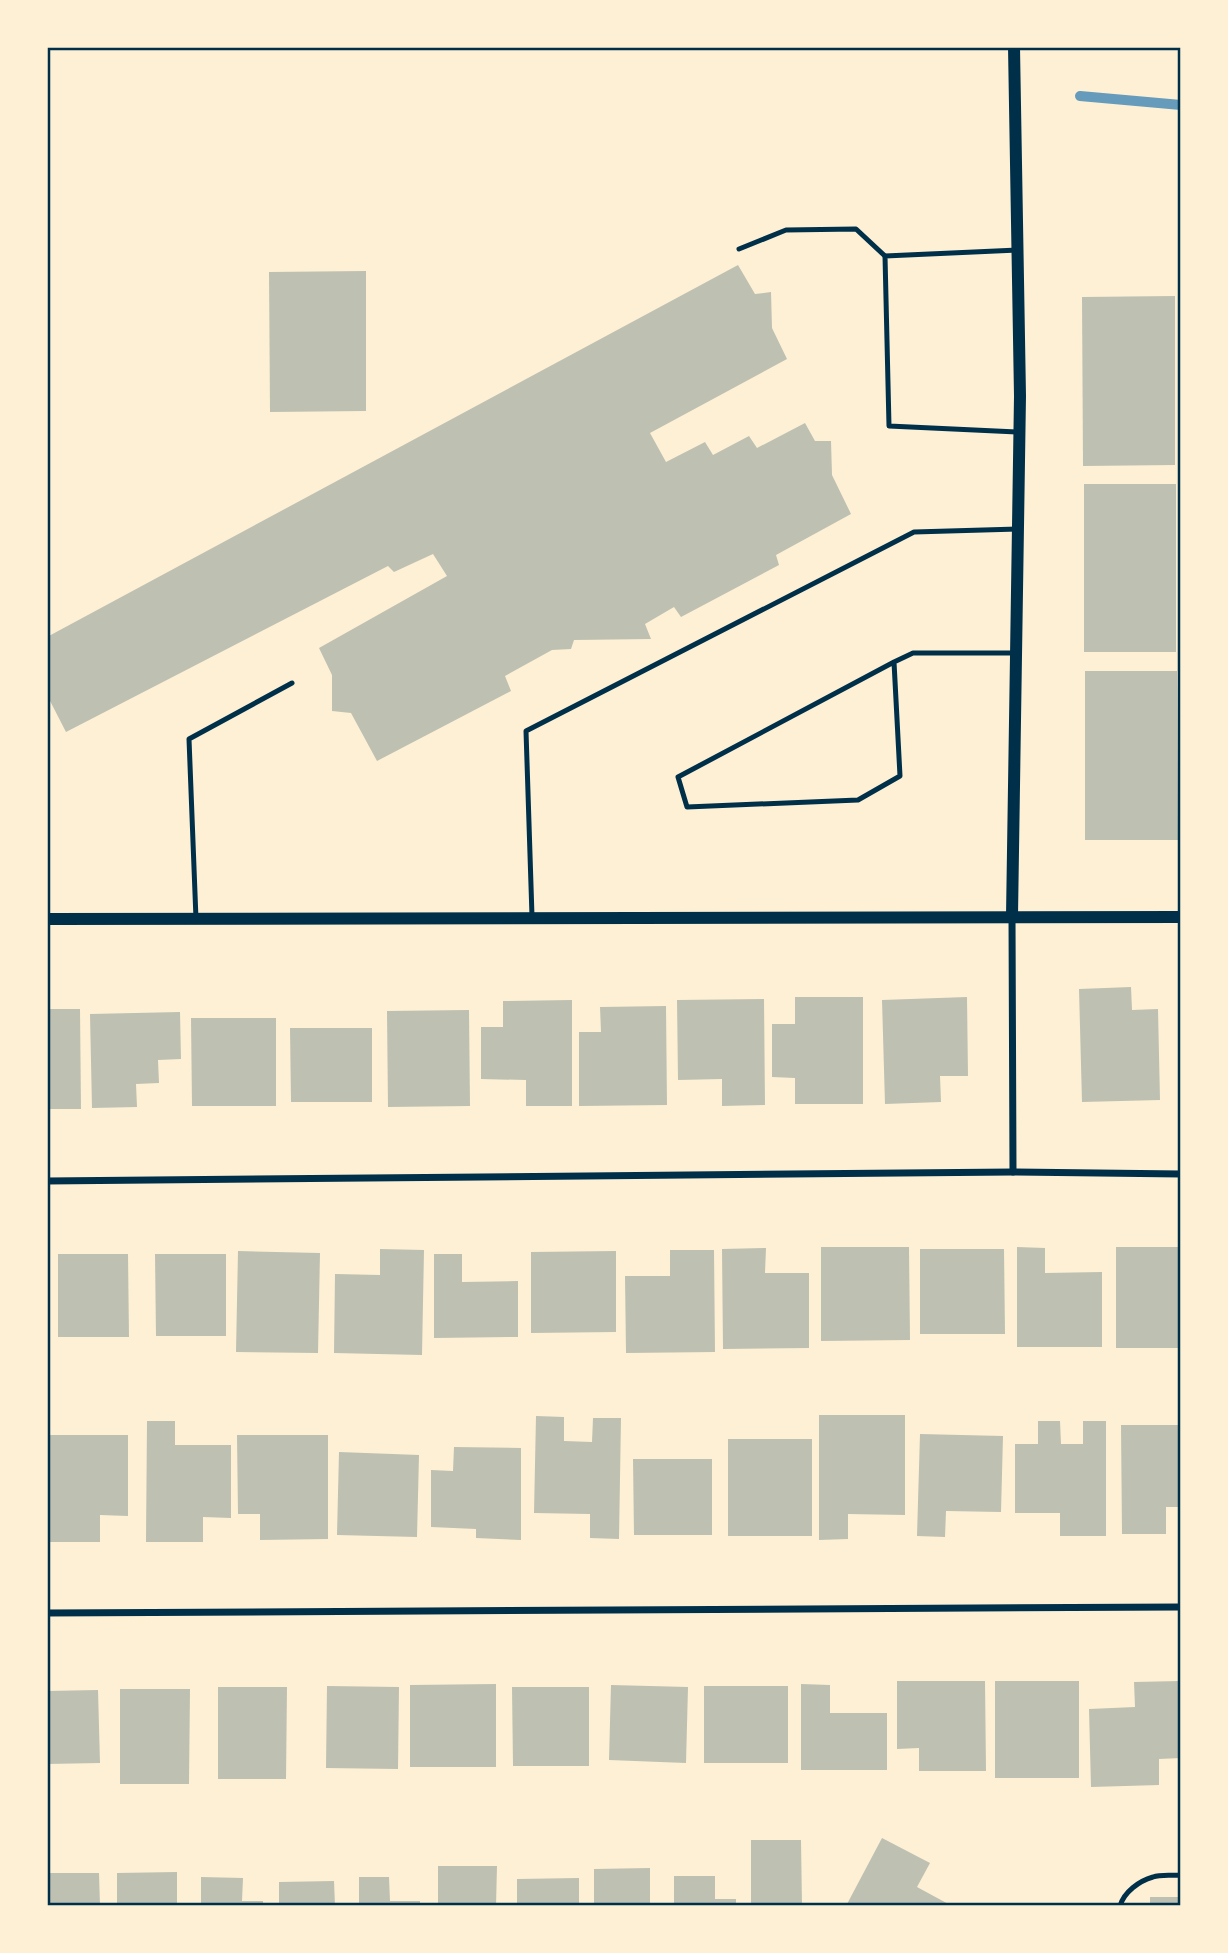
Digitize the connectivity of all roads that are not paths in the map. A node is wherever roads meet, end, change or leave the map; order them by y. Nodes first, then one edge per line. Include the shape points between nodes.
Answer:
1 (1014, 47) edge
2 (740, 249) dead end
3 (1018, 250) junction
4 (885, 256) junction
5 (1019, 432) junction
6 (1018, 530) junction
7 (1016, 653) junction
8 (894, 662) junction
9 (292, 683) dead end
10 (1012, 916) junction
11 (532, 917) junction
12 (1181, 917) edge
13 (47, 919) edge
14 (196, 919) junction
15 (1013, 1172) junction
16 (1181, 1174) edge
17 (47, 1181) edge
18 (1181, 1607) edge
19 (47, 1613) edge
20 (1181, 1875) edge
21 (1120, 1906) edge

1 - 3 street
2 - 4 lane via 786,230 856,229
3 - 4 lane
3 - 5 street
4 - 5 lane via 889,425
5 - 6 street
6 - 7 street
6 - 11 lane via 914,532 526,731
7 - 8 lane via 913,653
7 - 10 street
8 - 8 lane via 678,777 687,807 858,800 900,776
9 - 14 lane via 189,739
10 - 11 street
10 - 12 street
10 - 15 street
11 - 14 street
13 - 14 street
15 - 16 street
15 - 17 street
18 - 19 street
20 - 21 lane via 1154,1876 1136,1885

